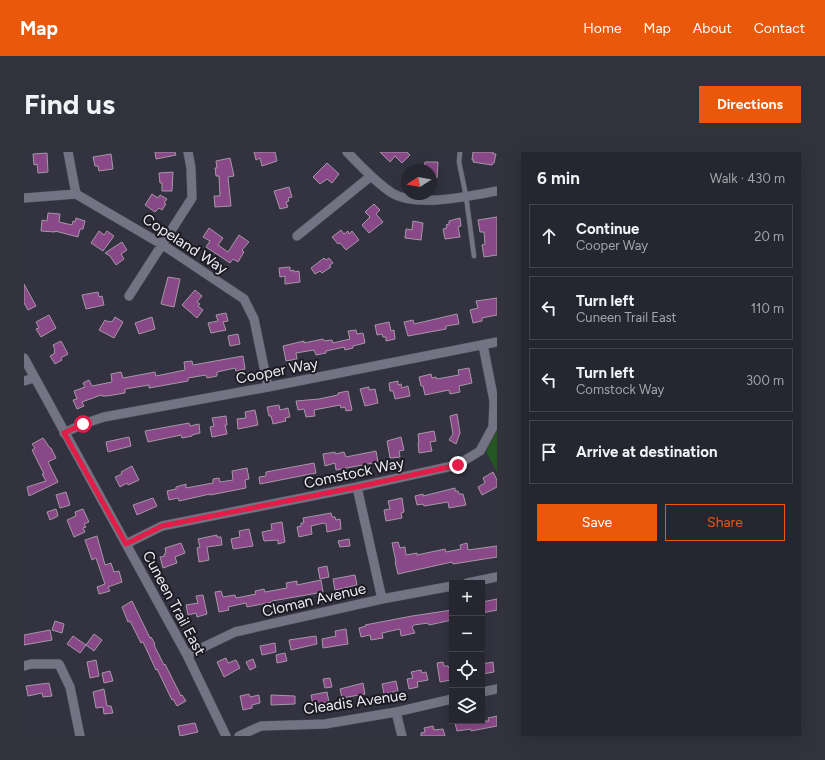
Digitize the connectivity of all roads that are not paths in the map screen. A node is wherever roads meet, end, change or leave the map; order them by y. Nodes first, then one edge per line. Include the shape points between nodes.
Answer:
1 (68, 152) edge
2 (188, 152) edge
3 (346, 152) edge
4 (460, 152) edge
5 (371, 176) junction
6 (497, 191) edge
7 (76, 194) junction
8 (466, 196) junction
9 (24, 198) edge
10 (297, 236) dead end
11 (163, 245) junction
12 (474, 256) dead end
13 (128, 296) dead end
14 (497, 342) edge
15 (483, 345) junction
16 (24, 358) edge
17 (34, 378) junction
18 (24, 381) edge
19 (268, 387) junction
20 (64, 433) junction
21 (357, 487) junction
22 (126, 544) junction
23 (497, 577) edge
24 (482, 580) edge
25 (449, 587) edge
26 (382, 599) junction
27 (187, 655) junction
28 (24, 666) edge
29 (497, 689) edge
30 (485, 691) edge
31 (449, 700) edge
32 (396, 712) junction
33 (80, 736) edge
34 (226, 736) edge
35 (239, 736) edge
36 (402, 736) edge

1 - 7 street
2 - 11 street via 192,198
3 - 5 street
4 - 8 lane via 459,162
5 - 8 street via 393,193 409,200 426,201
5 - 10 street
6 - 8 street
7 - 9 street
7 - 11 street, Copeland Way
8 - 12 lane
11 - 13 street
11 - 19 street, Copeland Way via 244,298 254,319
14 - 15 street, Cooper Way
15 - 19 street, Cooper Way
15 - 21 street, Comstock Way via 494,401 493,427 480,451 458,465
16 - 17 street, Cuneen Trail East
17 - 18 street
17 - 20 street, Cuneen Trail East
19 - 20 street, Cooper Way via 104,417
20 - 22 street, Cuneen Trail East
21 - 22 street, Comstock Way via 162,526
21 - 26 street
22 - 27 street, Cuneen Trail East
23 - 24 street
25 - 26 street, Cloman Avenue
26 - 27 street, Cloman Avenue via 235,632
27 - 34 street, Cuneen Trail East
28 - 33 street via 59,664 70,687
29 - 30 street
31 - 32 street, Cleadis Avenue
32 - 35 street, Cleadis Avenue via 325,724 261,726
32 - 36 street

